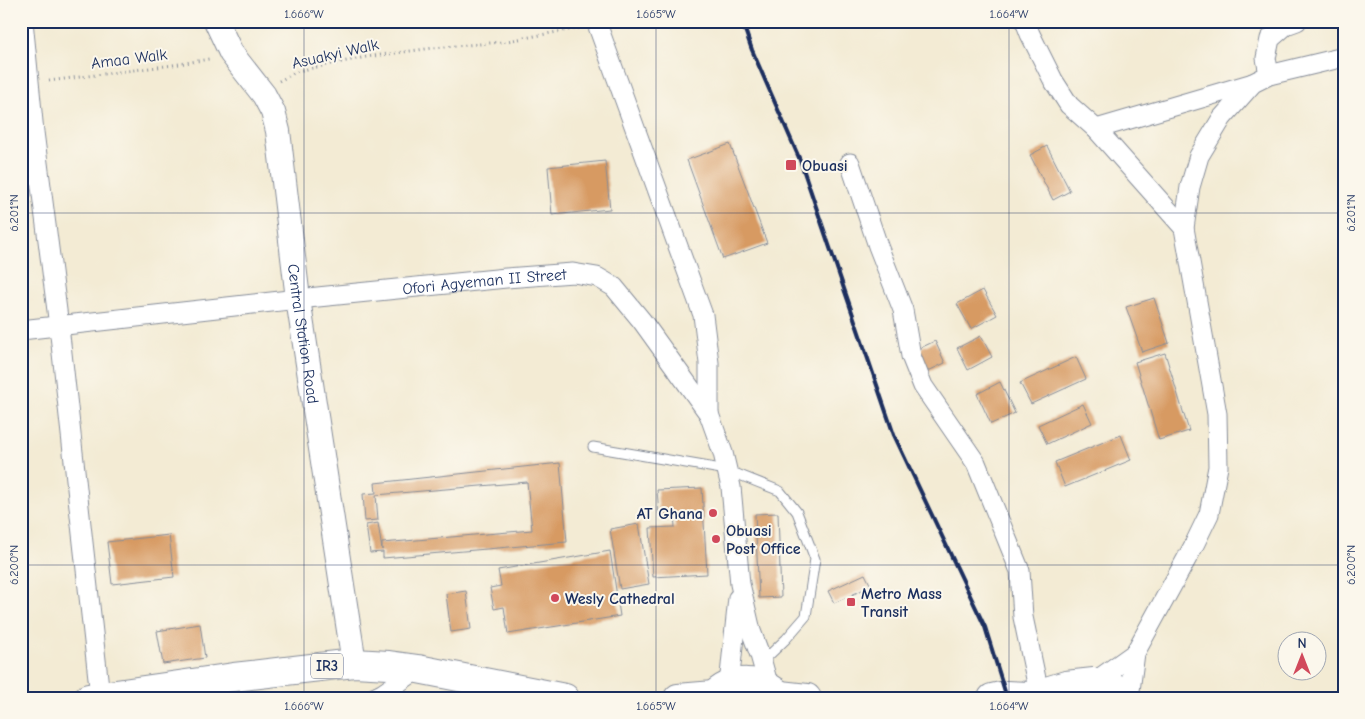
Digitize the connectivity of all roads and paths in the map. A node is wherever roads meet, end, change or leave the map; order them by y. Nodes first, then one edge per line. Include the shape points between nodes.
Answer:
1 (24, 21) edge
2 (216, 21) edge
3 (1026, 21) edge
4 (1297, 21) edge
5 (596, 23) edge
6 (232, 54) junction
7 (1344, 57) edge
8 (1261, 79) junction
9 (29, 83) junction
10 (260, 90) junction
11 (1096, 129) junction
12 (850, 163) dead end
13 (1184, 228) junction
14 (298, 299) junction
15 (59, 326) junction
16 (21, 330) edge
17 (709, 414) junction
18 (593, 447) dead end
19 (727, 470) junction
20 (740, 584) junction
21 (1134, 653) junction
22 (354, 663) junction
23 (418, 668) junction
24 (773, 685) edge
25 (1090, 690) edge
26 (718, 693) edge
27 (1034, 695) edge
28 (94, 697) edge
29 (374, 698) edge
30 (565, 698) edge
31 (678, 698) edge
32 (807, 698) edge
33 (992, 698) edge
34 (1127, 698) edge

1 - 9 street
2 - 6 street, Central Station Road
3 - 11 street via 1053,80 1069,105
4 - 8 street via 1286,25 1270,39
5 - 10 path, Asuakyi Walk via 502,42 366,57 298,71
5 - 17 street via 702,315 709,362
6 - 9 path, Amaa Walk via 173,65
6 - 10 street, Central Station Road
7 - 8 street
8 - 11 street
8 - 13 street via 1222,118 1199,156
9 - 15 street
10 - 14 street, Central Station Road via 273,112 278,131
11 - 13 street
12 - 27 street via 903,310 911,356 923,386 976,462 1020,571
13 - 21 street via 1217,414 1218,467 1209,514
14 - 15 street, Ofori Agyeman II Street
14 - 17 street, Ofori Agyeman II Street via 573,273 596,277 614,287
14 - 22 street, Central Station Road
15 - 16 street, Ofori Agyeman II Street
15 - 28 street
17 - 19 street, Ofori Agyeman II Street
18 - 19 lane
19 - 20 street, Ofori Agyeman II Street
19 - 24 lane via 780,491 797,512 815,559 806,616 786,639
20 - 24 street, Ofori Agyeman II Street via 751,631
20 - 26 street, Ofori Agyeman II Street
21 - 25 street
21 - 34 street
22 - 23 main road, IR3
22 - 28 main road, IR3
23 - 29 street
23 - 30 main road, IR3
24 - 26 main road via 742,682
24 - 32 main road
25 - 27 main road via 1066,685
25 - 34 main road via 1114,687
26 - 31 main road
27 - 33 main road

